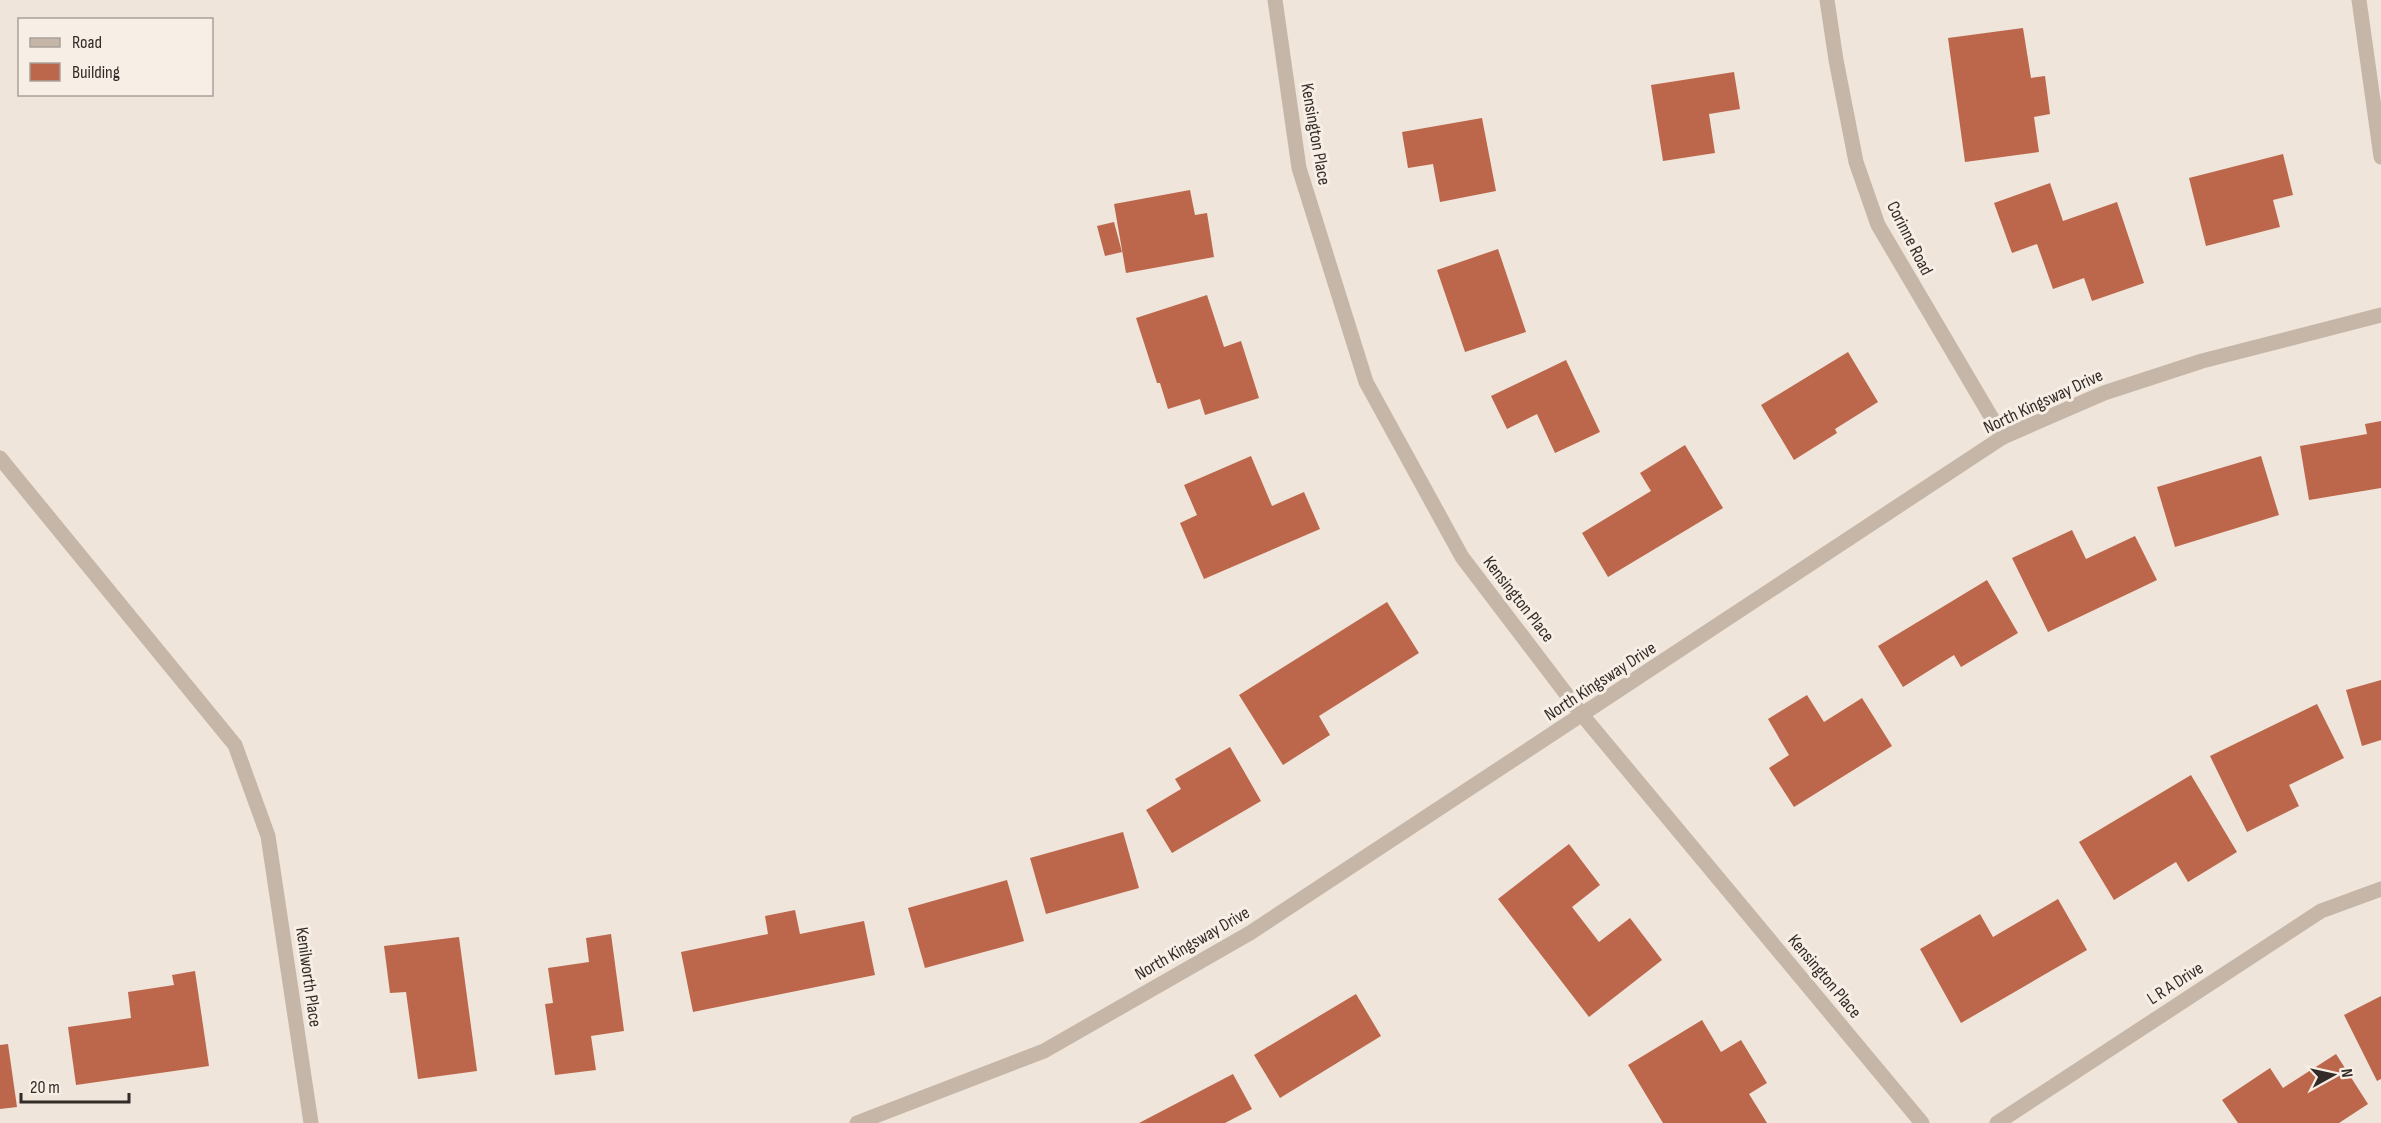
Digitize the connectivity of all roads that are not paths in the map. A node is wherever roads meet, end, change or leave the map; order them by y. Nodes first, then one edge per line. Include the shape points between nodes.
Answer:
1 (1275, 0) edge
2 (1827, 0) edge
3 (2359, 0) edge
4 (2381, 157) edge
5 (2381, 315) edge
6 (2003, 437) junction
7 (0, 458) edge
8 (1583, 716) junction
9 (2381, 889) edge
10 (311, 1123) edge
11 (857, 1123) edge
12 (1922, 1123) edge
13 (1997, 1123) edge

1 - 8 street, Kensington Place via 1299,168 1366,382 1462,557
2 - 6 street, Corinne Road via 1856,162 1878,225
3 - 4 street
5 - 6 street, North Kingsway Drive via 2202,361 2104,393
6 - 8 street, North Kingsway Drive
7 - 10 street, Kenilworth Place via 234,745 268,836
8 - 11 street, North Kingsway Drive via 1250,933 1044,1051
8 - 12 street, Kensington Place
9 - 13 street, L R A Drive via 2321,911

